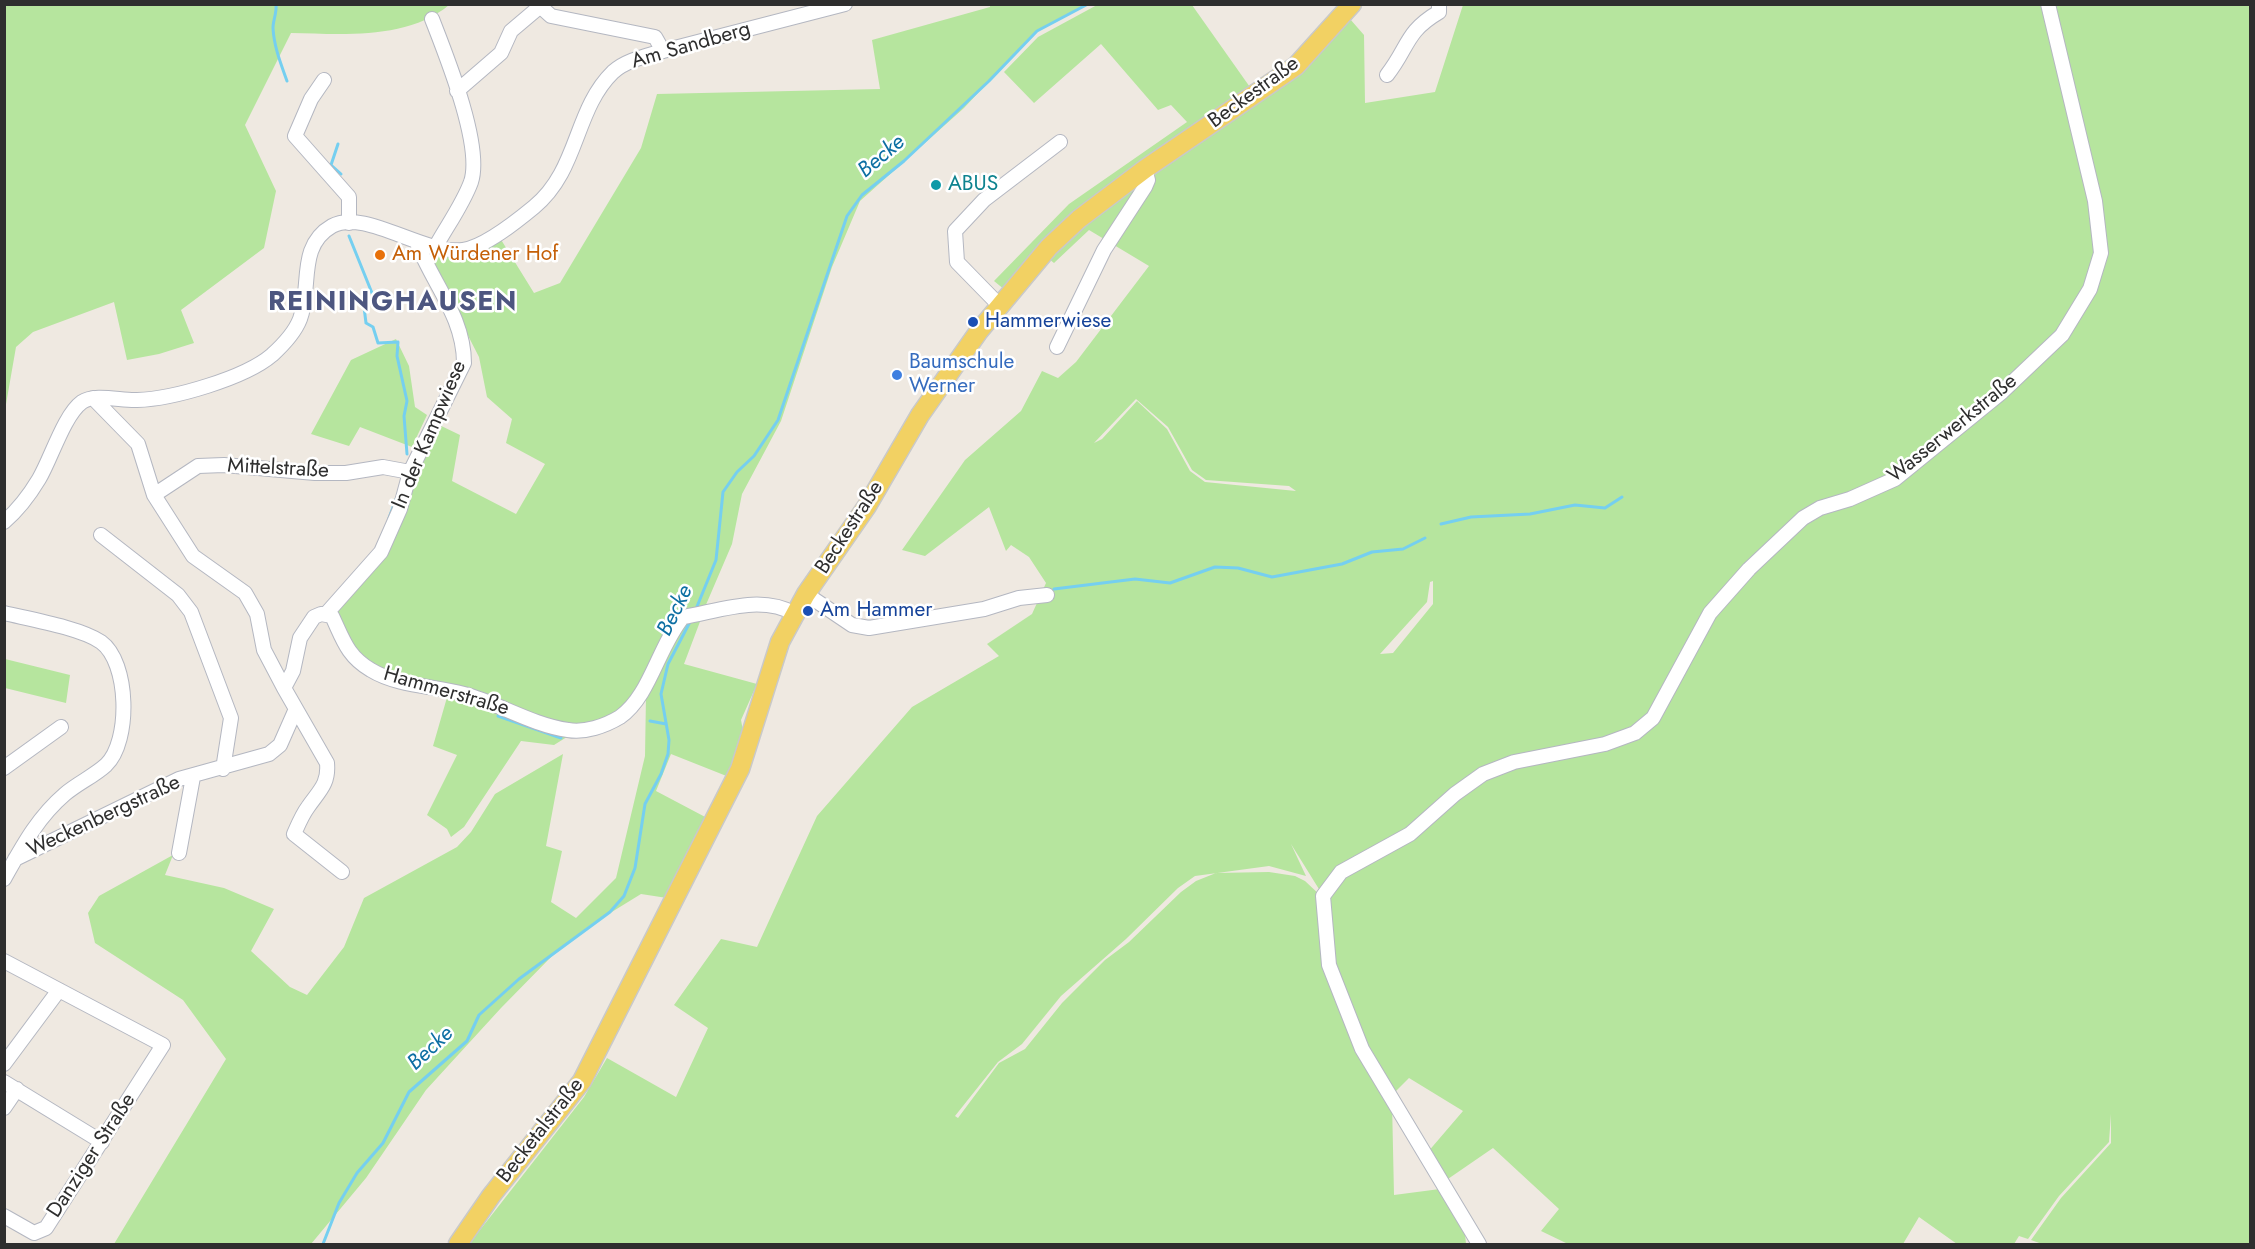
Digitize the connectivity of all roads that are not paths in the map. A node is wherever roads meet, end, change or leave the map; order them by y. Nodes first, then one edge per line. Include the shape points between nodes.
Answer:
1 (845, 4) edge
2 (1352, 4) edge
3 (1440, 4) edge
4 (2048, 4) edge
5 (542, 6) edge
6 (432, 19) dead end
7 (663, 51) junction
8 (1387, 75) dead end
9 (324, 80) dead end
10 (457, 91) junction
11 (1060, 141) dead end
12 (1145, 169) junction
13 (350, 223) junction
14 (417, 243) junction
15 (436, 246) junction
16 (1000, 306) junction
17 (1057, 346) dead end
18 (93, 398) junction
19 (410, 472) junction
20 (154, 495) junction
21 (4, 522) edge
22 (101, 535) dead end
23 (806, 594) junction
24 (1047, 595) dead end
25 (4, 613) edge
26 (326, 614) junction
27 (795, 614) junction
28 (284, 688) junction
29 (296, 711) junction
30 (61, 727) dead end
31 (4, 768) edge
32 (223, 769) junction
33 (192, 777) junction
34 (178, 853) dead end
35 (15, 859) junction
36 (342, 872) dead end
37 (4, 879) edge
38 (4, 961) edge
39 (59, 990) junction
40 (618, 1014) joint
41 (4, 1064) edge
42 (11, 1085) edge
43 (4, 1108) edge
44 (102, 1142) junction
45 (4, 1216) edge
46 (458, 1245) edge
47 (1479, 1245) edge

1 - 7 street, Am Sandberg
2 - 12 main road, Beckestraße via 1296,66
3 - 8 street via 1439,12 1414,29
4 - 47 street, Wasserwerkstraße via 2095,201 2101,253 2090,289 2062,335 2002,392 1895,479 1803,518 1710,613 1653,718 1635,733 1605,744 1514,762 1483,774 1410,834 1341,872 1323,896 1329,965 1362,1049
5 - 7 street via 551,16 655,37
5 - 10 street via 511,31 501,53
6 - 10 street
7 - 15 street, Am Sandberg via 635,59 614,71 593,98 565,171 536,206 498,234 463,250
9 - 13 street via 295,136 349,197
10 - 15 street via 474,161 471,181
11 - 16 street via 984,200 956,231 957,262
12 - 16 main road, Beckestraße via 1064,233
12 - 17 street via 1145,188 1104,250
13 - 14 street, Am Sandberg via 374,226
13 - 18 street via 333,226 312,247 301,316 295,331 271,356 228,378 178,395 138,400
14 - 15 street, Am Sandberg
14 - 19 street, In der Kampwiese via 454,313 464,363
16 - 23 main road, Beckestraße via 920,416 867,507
18 - 20 street via 138,444
18 - 21 street via 75,410 39,480
19 - 20 street, Mittelstraße via 383,467 315,473 198,466
19 - 26 street, In der Kampwiese via 400,509 381,552
20 - 28 street via 192,556 245,593 257,614 264,650
22 - 32 street via 178,595 191,612 231,718
23 - 24 street via 852,625 869,628
23 - 27 main road, Beckestraße
25 - 35 street via 85,634 101,642 116,662 125,715 117,748 107,764 66,793 36,822
26 - 27 street, Hammerstraße via 332,616 349,652 369,670 386,678 466,694 560,729 573,730 593,729 634,704 672,630 693,615 759,604 783,607
26 - 28 street via 315,617 300,638 293,671
27 - 40 main road, Beckestraße via 780,642 740,769
28 - 29 street
29 - 32 street, Weckenbergstraße via 280,745 269,754
29 - 36 street via 327,763 328,776 294,834
30 - 31 street
32 - 33 street, Weckenbergstraße
33 - 34 street, Weckenbergstraße
33 - 35 street, Weckenbergstraße via 179,779
35 - 37 street
38 - 39 street
39 - 41 street
39 - 44 street, Danziger Straße via 163,1045
40 - 46 main road, Becketalstraße via 582,1081 491,1196
42 - 43 street
42 - 44 street
44 - 45 street, Danziger Straße via 46,1228 34,1233

